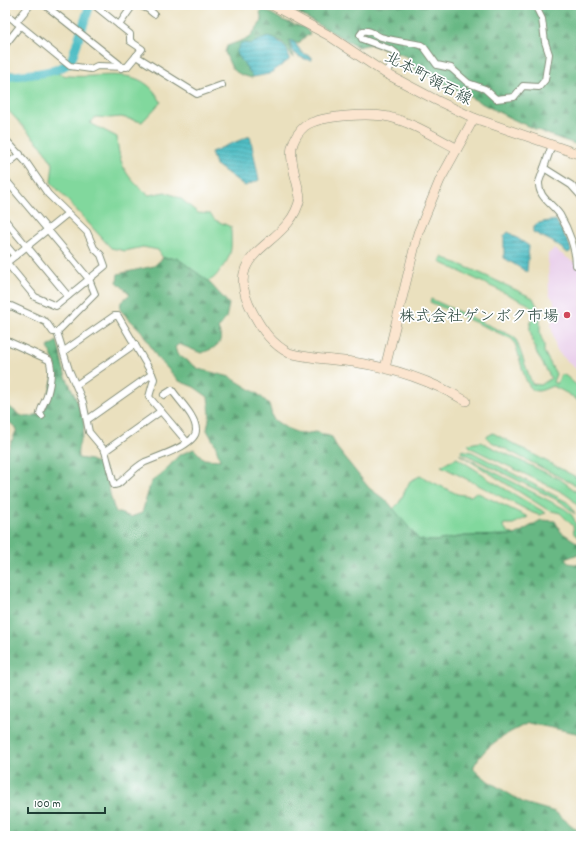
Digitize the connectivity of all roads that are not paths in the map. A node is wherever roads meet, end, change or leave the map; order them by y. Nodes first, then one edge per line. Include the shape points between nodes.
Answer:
1 (30, 5) edge
2 (45, 5) edge
3 (94, 5) edge
4 (133, 5) edge
5 (139, 5) edge
6 (272, 5) edge
7 (535, 5) edge
8 (5, 13) edge
9 (154, 14) dead end
10 (18, 24) junction
11 (119, 24) junction
12 (5, 44) edge
13 (136, 56) junction
14 (121, 68) junction
15 (385, 73) junction
16 (222, 85) dead end
17 (474, 118) junction
18 (5, 139) edge
19 (552, 146) junction
20 (456, 148) junction
21 (20, 154) junction
22 (581, 156) edge
23 (5, 166) edge
24 (544, 168) junction
25 (5, 179) edge
26 (581, 196) edge
27 (67, 214) junction
28 (5, 220) edge
29 (47, 230) junction
30 (5, 244) edge
31 (27, 246) junction
32 (15, 256) junction
33 (6, 264) edge
34 (576, 265) dead end
35 (89, 279) junction
36 (68, 296) junction
37 (5, 309) edge
38 (57, 332) junction
39 (5, 340) edge
40 (135, 344) junction
41 (64, 351) junction
42 (385, 368) junction
43 (152, 374) junction
44 (76, 385) junction
45 (164, 395) dead end
46 (466, 400) dead end
47 (161, 411) junction
48 (42, 416) dead end
49 (87, 420) junction
50 (187, 442) junction
51 (105, 451) junction

1 - 10 street
2 - 14 street
3 - 11 street
4 - 11 street
5 - 9 street
6 - 15 street, 北本町領石線 via 328,35
7 - 15 street via 542,19 544,42 549,54 545,80 539,87 523,86 514,97 496,99 485,89 468,83 451,68 437,65 424,47 364,31 360,35 362,39 397,54 397,60
8 - 10 street
10 - 12 street
10 - 14 street via 68,64 91,69 97,66
11 - 13 street via 130,34 130,41 142,49
13 - 14 street via 127,67
13 - 16 street via 197,94
15 - 17 street, 北本町領石線
17 - 19 street, 北本町領石線
17 - 20 street
18 - 21 street
19 - 22 street, 北本町領石線
19 - 24 street
20 - 42 street via 418,233
20 - 42 street via 407,124 374,115 330,119 305,126 299,132 292,148 299,206 288,223 256,253 242,276 245,297 260,324 278,347 303,357
21 - 23 street
21 - 27 street via 48,194
24 - 26 street
24 - 34 street via 540,192 562,218 573,245
25 - 29 street
27 - 29 street
27 - 35 street via 87,232 104,261 105,266
28 - 31 street
29 - 31 street
29 - 35 street
30 - 32 street
31 - 32 street
31 - 36 street
32 - 33 street
33 - 36 street via 35,297 56,306
35 - 36 street
35 - 38 street via 95,294
37 - 38 street via 11,306 46,322 53,332
38 - 41 street
39 - 48 street via 49,360 52,367 47,396 41,408
40 - 41 street via 118,316 114,316
40 - 43 street
40 - 44 street
41 - 44 street
42 - 46 street via 440,386
43 - 47 street via 154,379 149,397
43 - 49 street
44 - 49 street
45 - 50 street via 172,390 193,420 195,434
47 - 50 street
47 - 51 street
49 - 51 street via 90,432
50 - 51 street via 144,463 118,484 114,484

